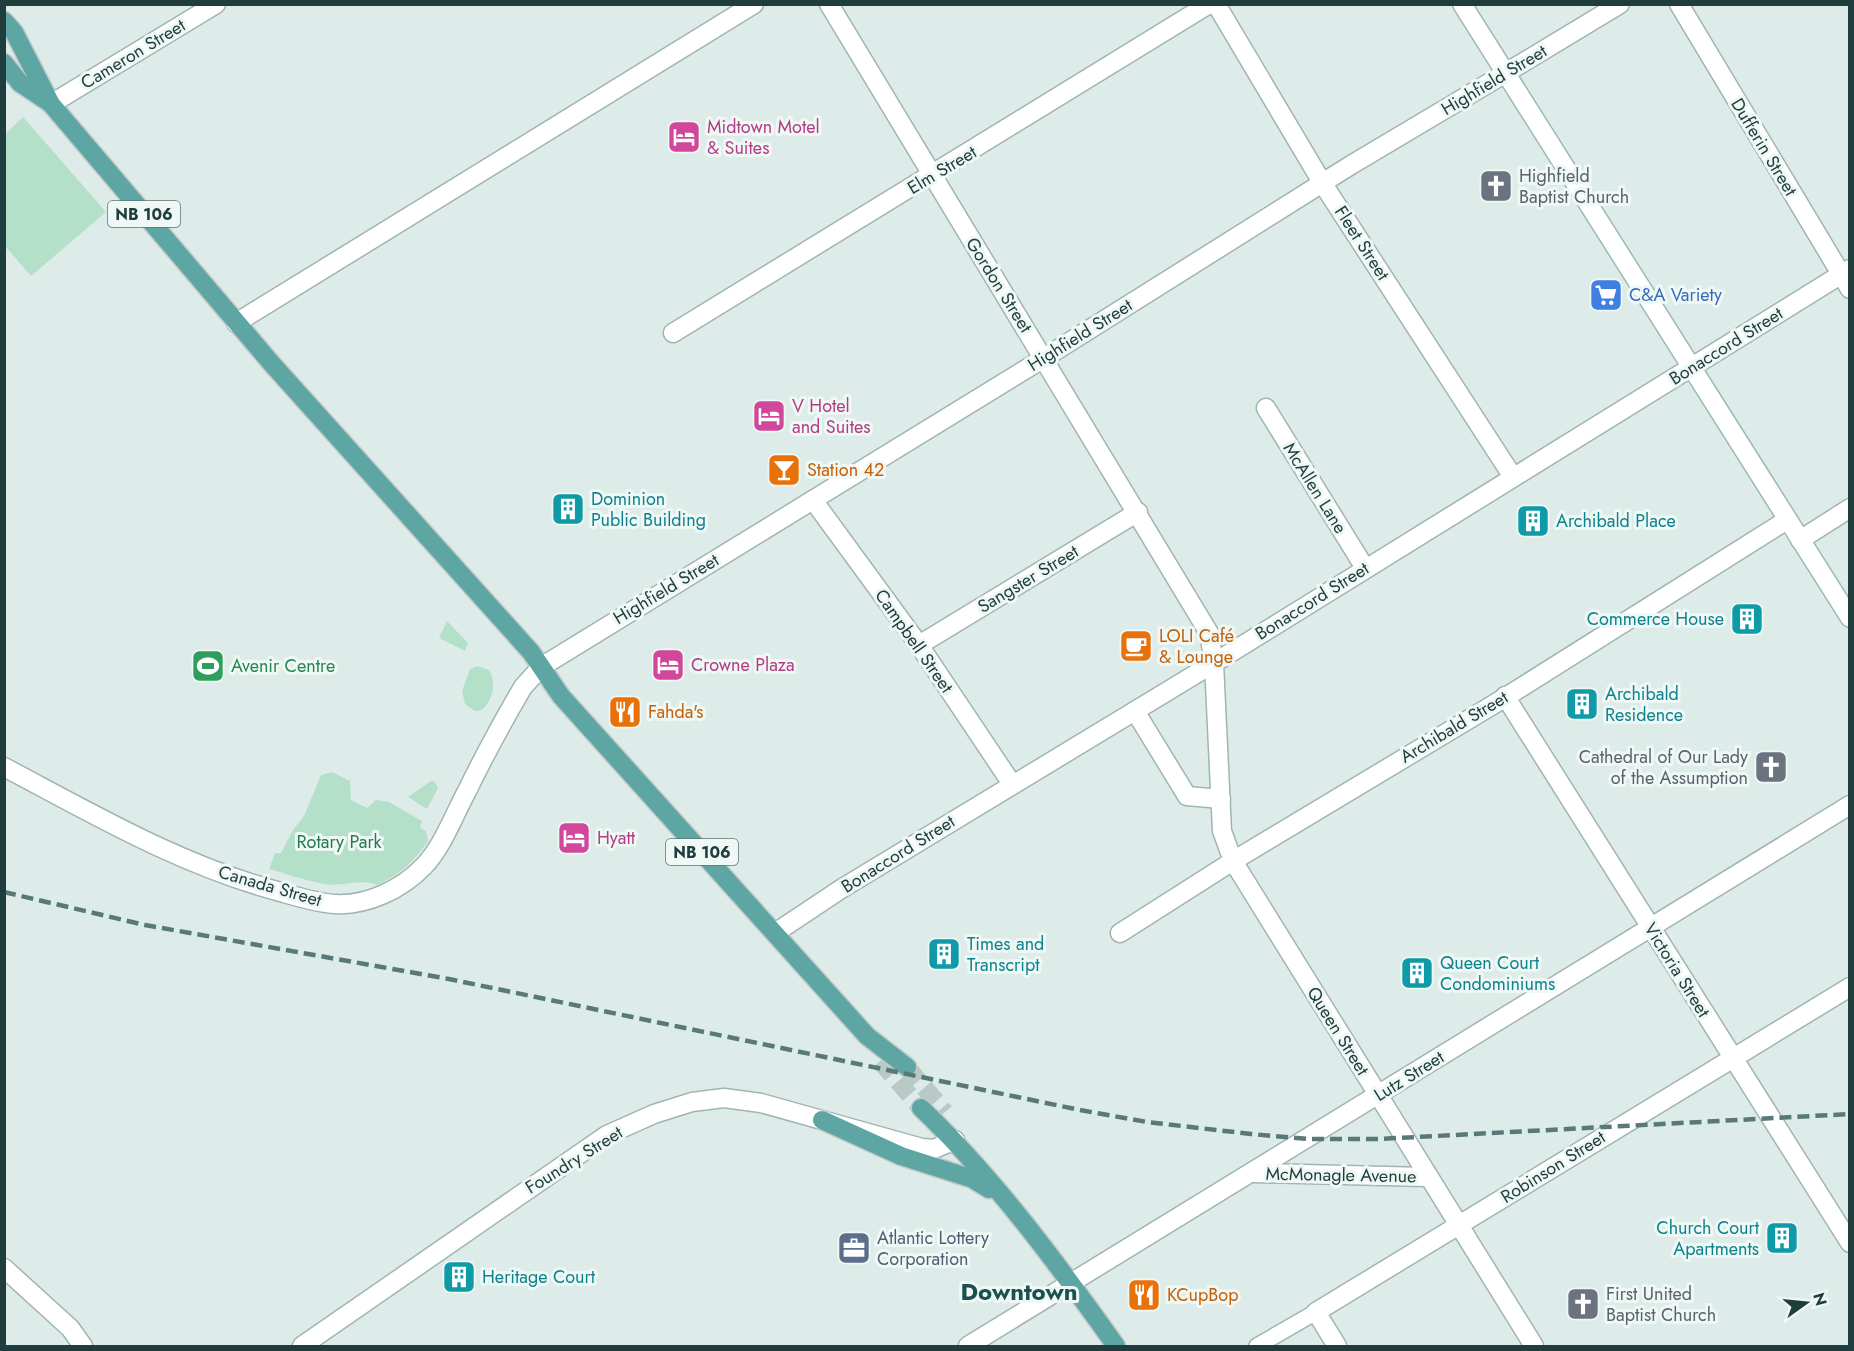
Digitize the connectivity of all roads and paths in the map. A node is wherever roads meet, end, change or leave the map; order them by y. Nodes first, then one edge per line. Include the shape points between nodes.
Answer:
1 (216, 4) edge
2 (754, 4) edge
3 (829, 4) edge
4 (1209, 4) edge
5 (1216, 4) edge
6 (1462, 4) edge
7 (1620, 4) edge
8 (1679, 4) edge
9 (4, 21) edge
10 (4, 63) edge
11 (1504, 74) junction
12 (51, 104) junction
13 (932, 177) junction
14 (1323, 184) junction
15 (1845, 271) edge
16 (1850, 289) edge
17 (236, 323) junction
18 (673, 333) dead end
19 (1044, 358) junction
20 (1691, 368) junction
21 (1266, 408) dead end
22 (1512, 477) junction
23 (813, 500) junction
24 (1850, 508) edge
25 (1138, 512) junction
26 (1787, 520) junction
27 (1800, 540) junction
28 (1365, 568) junction
29 (1850, 618) edge
30 (919, 645) junction
31 (1214, 663) junction
32 (541, 667) junction
33 (1505, 696) junction
34 (1135, 711) junction
35 (4, 767) edge
36 (1012, 784) junction
37 (1221, 799) junction
38 (1850, 805) edge
39 (1233, 861) junction
40 (1651, 927) junction
41 (775, 933) junction
42 (1120, 933) dead end
43 (1850, 987) edge
44 (867, 1036) junction
45 (1732, 1058) junction
46 (880, 1061) tunnel mouth
47 (907, 1067) tunnel mouth
48 (1378, 1096) junction
49 (921, 1108) tunnel mouth
50 (945, 1112) tunnel mouth
51 (822, 1120) junction
52 (955, 1140) junction
53 (1254, 1173) junction
54 (1428, 1177) junction
55 (1004, 1201) junction
56 (1458, 1225) junction
57 (1850, 1242) edge
58 (4, 1268) edge
59 (1071, 1283) junction
60 (1316, 1312) junction
61 (83, 1347) edge
62 (302, 1347) edge
63 (968, 1347) edge
64 (1116, 1347) edge
65 (1257, 1347) edge
66 (1337, 1347) edge
67 (1534, 1347) edge

1 - 12 street, Cameron Street
2 - 17 street
3 - 13 street, Gordon Street
4 - 13 street, Elm Street
5 - 14 street, Fleet Street
6 - 11 street
7 - 11 street, Highfield Street
8 - 15 street, Dufferin Street
9 - 12 main road, NB 106 via 14,32
10 - 12 main road, NB 106 via 20,83
11 - 14 street, Highfield Street
11 - 20 street
12 - 17 main road, NB 106
13 - 18 street, Elm Street
13 - 19 street, Gordon Street
14 - 19 street, Highfield Street
14 - 22 street, Fleet Street
15 - 16 street, Dufferin Street
15 - 20 street, Bonaccord Street
17 - 32 main road, NB 106
19 - 23 street, Highfield Street
19 - 25 street, Gordon Street
20 - 22 street, Bonaccord Street
20 - 26 street
21 - 28 street, McAllen Lane
22 - 28 street, Bonaccord Street
23 - 30 street, Campbell Street
23 - 32 street, Highfield Street
24 - 27 street
25 - 30 street, Sangster Street
25 - 31 street, Gordon Street via 1209,633
26 - 27 street
26 - 33 street, Archibald Street
27 - 29 street
28 - 31 street, Bonaccord Street
30 - 36 street, Campbell Street
31 - 34 street, Bonaccord Street
31 - 37 street, Queen Street
32 - 35 street, Canada Street via 523,687 426,864 391,891 364,901 335,904 298,897 200,866
32 - 41 main road, NB 106 via 561,696
33 - 39 street, Archibald Street
33 - 40 street, Victoria Street
34 - 36 street, Bonaccord Street
34 - 37 street via 1187,796
36 - 41 street, Bonaccord Street
37 - 39 street, Queen Street via 1222,831
38 - 40 street, Lutz Street
39 - 42 street, Archibald Street
39 - 48 street, Queen Street
40 - 45 street, Victoria Street
40 - 48 street, Lutz Street
41 - 44 main road, NB 106
43 - 45 street, Robinson Street
44 - 46 main road, NB 106
44 - 47 main road, NB 106
45 - 56 street, Robinson Street
45 - 57 street, Victoria Street
48 - 53 street, Lutz Street
48 - 54 street, Queen Street
49 - 52 main road
50 - 52 main road
51 - 52 street, Foundry Street via 922,1148 934,1149
51 - 55 main road via 901,1156 973,1179
51 - 62 street, Foundry Street via 761,1103 724,1098 683,1105 607,1135
52 - 55 main road
53 - 54 street, McMonagle Avenue
53 - 59 street, Lutz Street
54 - 56 street, Queen Street
55 - 59 main road
56 - 60 street, Robinson Street
56 - 67 street, Queen Street
58 - 61 street via 70,1328
59 - 63 street, Lutz Street
59 - 64 main road
60 - 65 street, Robinson Street
60 - 66 street

